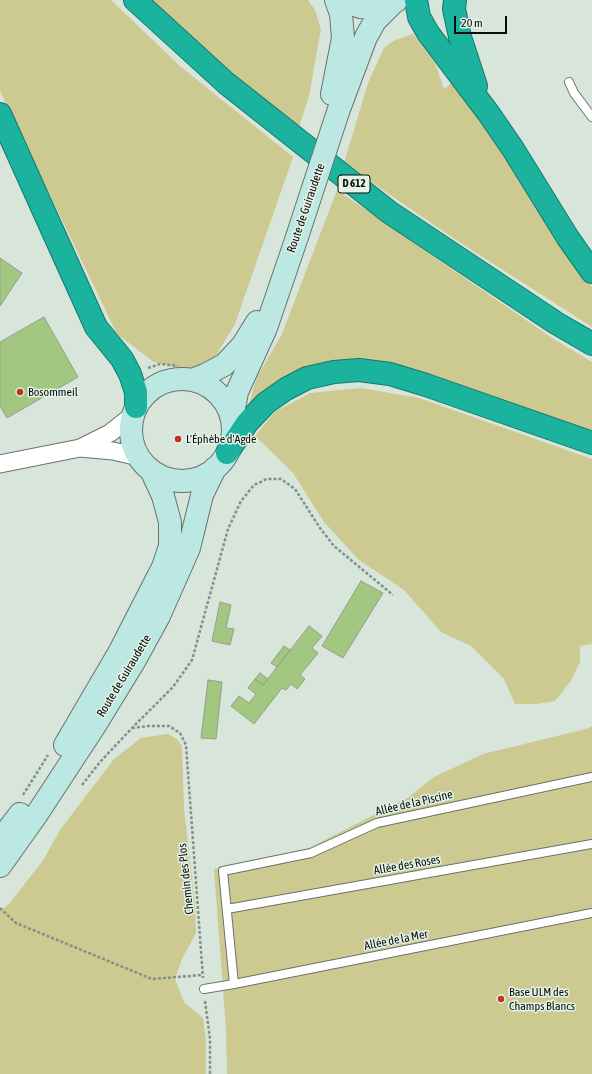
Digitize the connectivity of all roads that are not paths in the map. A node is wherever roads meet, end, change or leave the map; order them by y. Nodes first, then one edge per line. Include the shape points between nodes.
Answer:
1 (134, 0) edge
2 (336, 0) edge
3 (344, 0) edge
4 (416, 0) edge
5 (455, 0) edge
6 (395, 2) edge
7 (569, 82) dead end
8 (333, 109) junction
9 (0, 114) edge
10 (489, 114) junction
11 (592, 117) edge
12 (292, 233) junction
13 (592, 272) edge
14 (592, 344) edge
15 (188, 373) junction
16 (135, 411) junction
17 (232, 419) junction
18 (592, 443) edge
19 (80, 448) junction
20 (221, 461) junction
21 (0, 464) edge
22 (145, 464) junction
23 (592, 777) edge
24 (0, 840) edge
25 (592, 844) edge
26 (0, 866) edge
27 (226, 909) junction
28 (592, 913) edge
29 (234, 984) junction
30 (204, 989) road end

1 - 14 highway, D 612 via 226,83 389,212 537,311
2 - 8 street, Route de Guiraudette via 342,14 343,38 334,87
3 - 6 street via 360,7 376,8
4 - 10 highway via 419,17 428,32
5 - 10 highway via 454,9 460,37 472,77
6 - 8 street, Route de Guiraudette via 375,21
7 - 11 lane
8 - 12 street, Route de Guiraudette
9 - 16 highway via 96,328 122,359 130,374 136,392
10 - 13 highway
12 - 15 street, Route de Guiraudette via 256,323 242,346 224,365 205,375
12 - 17 street, Route de Guiraudette via 266,328 237,392
15 - 16 street via 159,384 146,393
15 - 17 street via 218,394
16 - 19 street via 110,433
16 - 22 street via 131,429 133,444
17 - 20 street via 232,436
18 - 20 highway via 426,385 390,374 359,370 307,378 286,389 266,403 247,423
19 - 21 street
19 - 22 street via 113,451
20 - 22 street via 200,477 184,480 166,478
20 - 26 street, Route de Guiraudette via 202,495 189,548 159,616 135,660 37,814
22 - 24 street, Route de Guiraudette via 163,496 170,522 170,546 163,566 89,706 26,806
23 - 27 lane, Allée de la Piscine via 377,823 311,853 223,871
25 - 27 lane, Allée des Roses
27 - 29 lane
28 - 29 lane, Allée de la Mer
29 - 30 lane, Allée de la Mer

